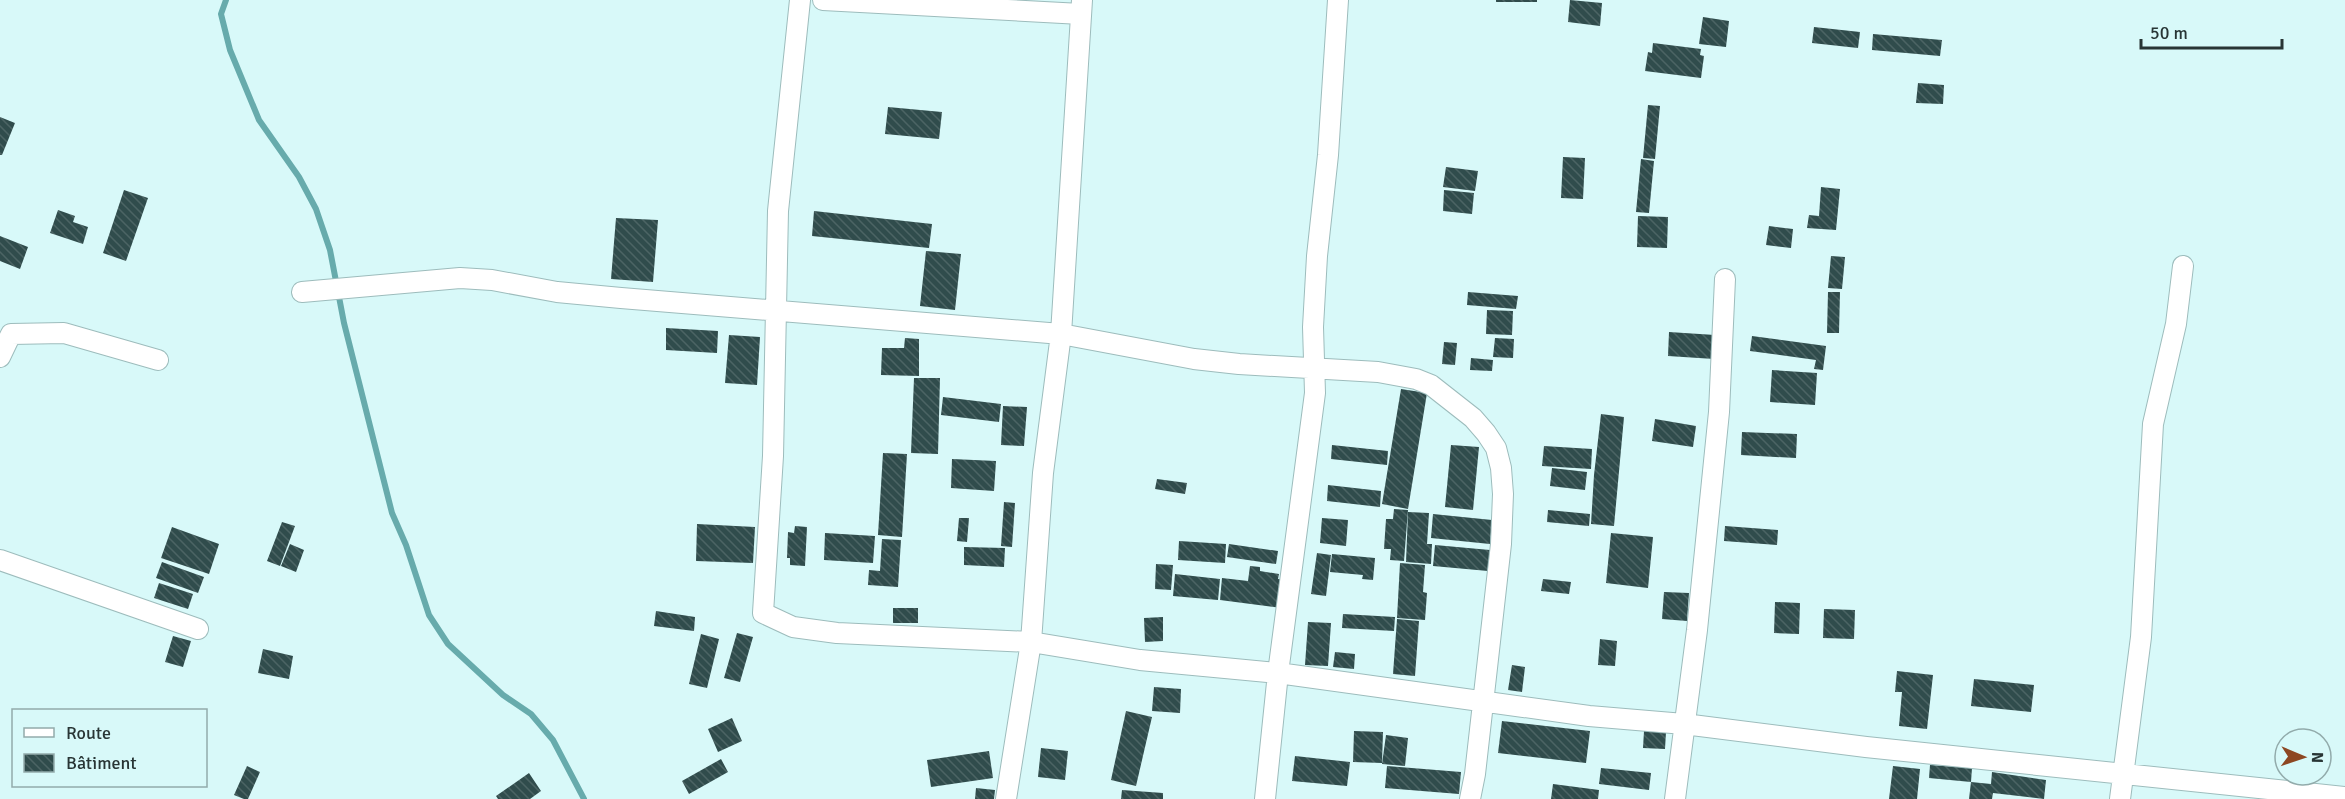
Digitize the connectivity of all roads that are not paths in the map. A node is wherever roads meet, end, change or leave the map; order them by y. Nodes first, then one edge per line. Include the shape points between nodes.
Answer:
1 (800, 0) edge
2 (823, 0) edge
3 (1338, 0) edge
4 (1082, 7) edge
5 (2183, 266) dead end
6 (1725, 279) dead end
7 (302, 292) dead end
8 (775, 312) junction
9 (1061, 334) junction
10 (0, 357) edge
11 (158, 360) dead end
12 (1313, 368) junction
13 (0, 560) edge
14 (198, 629) dead end
15 (1031, 642) junction
16 (1278, 673) junction
17 (1483, 700) junction
18 (1684, 724) junction
19 (2122, 773) junction
20 (2309, 796) edge
21 (2345, 797) edge
22 (1006, 799) edge
23 (1265, 799) edge
24 (1470, 799) edge
25 (1675, 799) edge
26 (2120, 799) edge

1 - 8 street via 778,211
2 - 4 street
3 - 12 street via 1317,256
4 - 9 street
5 - 19 street via 2176,324 2153,424 2141,637
6 - 18 street via 1719,412
7 - 8 street via 460,278 557,292
8 - 9 street
8 - 15 street via 773,456 763,613 793,627 837,633
9 - 12 street via 1239,364
9 - 15 street via 1043,473
10 - 11 street via 10,334 64,333
12 - 16 street via 1315,393
12 - 17 street via 1378,372 1431,385 1473,418 1496,448 1503,494 1501,543
13 - 14 street
15 - 16 street via 1140,660
15 - 22 street
16 - 17 street
16 - 23 street
17 - 18 street via 1589,716
17 - 24 street
18 - 19 street
18 - 25 street
19 - 20 street
19 - 26 street
20 - 21 street

